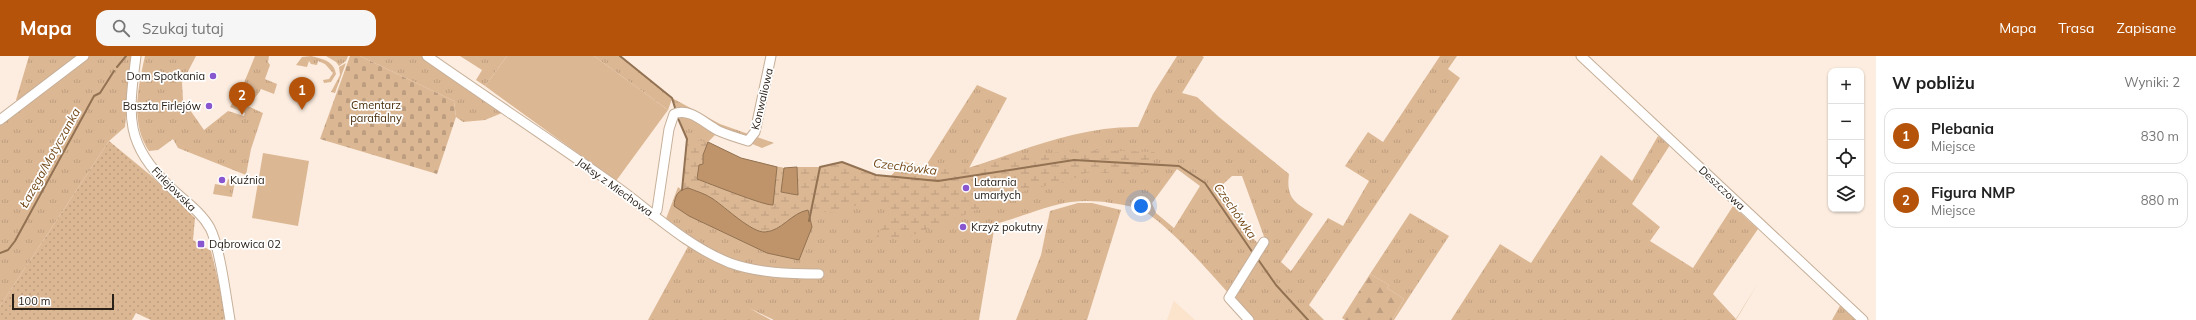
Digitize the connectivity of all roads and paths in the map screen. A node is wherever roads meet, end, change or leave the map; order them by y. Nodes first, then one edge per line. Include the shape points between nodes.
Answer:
1 (84, 56) edge
2 (136, 56) edge
3 (427, 56) edge
4 (771, 56) edge
5 (1581, 56) edge
6 (0, 120) edge
7 (653, 216) junction
8 (1264, 242) dead end
9 (819, 274) dead end
10 (230, 320) edge
11 (1249, 320) edge
12 (1863, 320) edge

1 - 6 street
2 - 10 street, Firlejowska via 132,111 136,143 160,177 199,213 211,230
3 - 7 street, Jaksy z Miechowa via 618,188
4 - 7 street, Konwaliowa via 755,132 748,141 719,131 692,114 683,112 674,114 671,118 657,210
5 - 12 street, Deszczowa
7 - 9 street, Jaksy z Miechowa via 729,262 770,272
8 - 11 street via 1230,298

